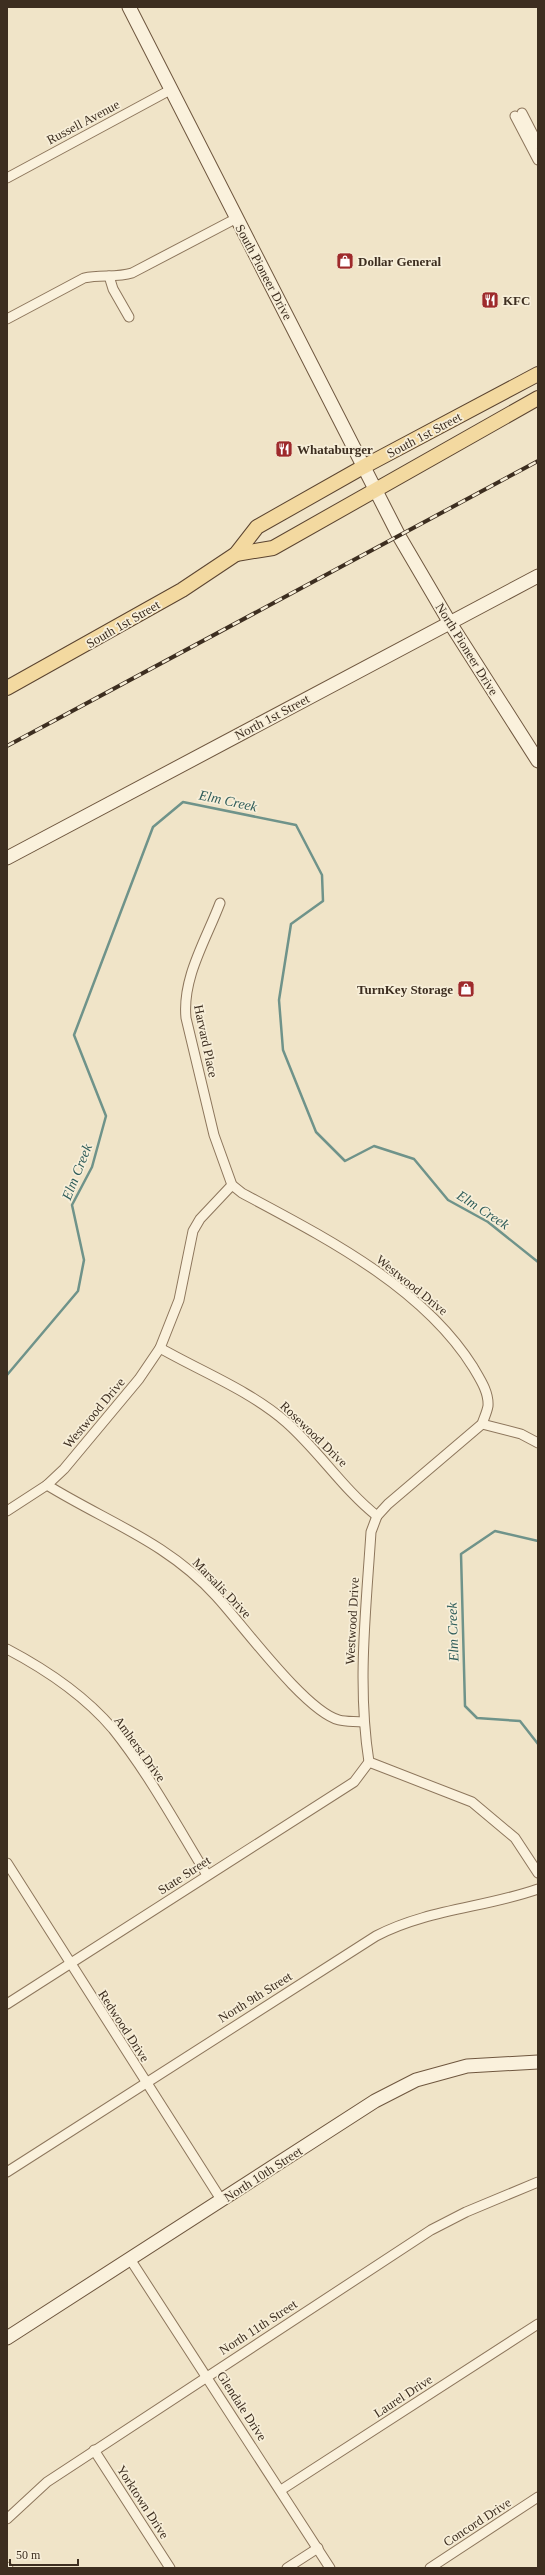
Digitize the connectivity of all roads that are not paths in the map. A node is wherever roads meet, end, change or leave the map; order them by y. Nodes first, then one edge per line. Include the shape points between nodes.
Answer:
1 (129, 7) edge
2 (172, 89) junction
3 (538, 144) edge
4 (538, 160) edge
5 (7, 178) edge
6 (235, 219) junction
7 (109, 276) junction
8 (129, 317) dead end
9 (7, 319) edge
10 (538, 374) edge
11 (538, 398) edge
12 (363, 467) junction
13 (375, 489) junction
14 (400, 536) joint
15 (236, 554) junction
16 (538, 576) edge
17 (450, 623) junction
18 (7, 688) edge
19 (538, 761) edge
20 (7, 858) edge
21 (220, 903) dead end
22 (232, 1185) junction
23 (160, 1348) junction
24 (482, 1424) junction
25 (538, 1444) edge
26 (47, 1485) junction
27 (7, 1511) edge
28 (377, 1516) junction
29 (7, 1649) edge
30 (363, 1722) junction
31 (369, 1762) junction
32 (7, 1863) edge
33 (538, 1874) edge
34 (207, 1875) junction
35 (538, 1889) edge
36 (70, 1965) junction
37 (7, 2004) edge
38 (538, 2062) edge
39 (145, 2082) junction
40 (7, 2172) edge
41 (538, 2182) edge
42 (222, 2201) junction
43 (130, 2259) junction
44 (538, 2324) edge
45 (7, 2338) edge
46 (206, 2376) junction
47 (94, 2450) junction
48 (281, 2490) junction
49 (538, 2497) edge
50 (7, 2519) edge
51 (318, 2548) junction
52 (170, 2568) edge
53 (287, 2568) edge
54 (330, 2568) edge
55 (430, 2568) edge

1 - 2 main road, South Pioneer Drive
2 - 5 street, Russell Avenue
2 - 6 main road, South Pioneer Drive
3 - 4 street via 518,115
6 - 7 street via 132,273
6 - 12 main road, South Pioneer Drive
7 - 8 street via 113,289
7 - 9 street via 95,275 84,278
10 - 12 main road, South 1st Street
11 - 13 main road, South 1st Street
12 - 13 main road, South Pioneer Drive
12 - 15 main road, South 1st Street via 257,527
13 - 14 main road, South Pioneer Drive
13 - 15 main road, South 1st Street via 273,548
14 - 17 main road, North Pioneer Drive
15 - 18 main road, South 1st Street via 176,593
16 - 17 main road, North 1st Street
17 - 19 main road, North Pioneer Drive
17 - 20 main road, North 1st Street
21 - 22 street, Harvard Place via 184,1000 214,1135
22 - 23 street, Westwood Drive via 200,1219 193,1231 179,1300
22 - 24 street, Westwood Drive via 364,1264 417,1303 444,1328 464,1353 486,1392 488,1407
23 - 26 street, Westwood Drive via 64,1469
23 - 28 street, Rosewood Drive via 247,1394 273,1411 319,1454
24 - 25 street via 521,1434
24 - 28 street, Westwood Drive
26 - 27 street, Westwood Drive
26 - 30 street, Marsalis Drive via 131,1530 187,1568 216,1595 304,1696 322,1712 339,1720
28 - 30 street, Westwood Drive via 371,1532 362,1640
29 - 34 street, Amherst Drive via 62,1683 112,1729
30 - 31 street, Westwood Drive
31 - 33 street via 472,1802 515,1838
31 - 34 street, State Street via 354,1782
32 - 36 street, Redwood Drive
34 - 36 street, State Street
35 - 39 street, North 9th Street via 426,1915 399,1924
36 - 37 street, State Street
36 - 39 street, Redwood Drive
38 - 42 main road, North 10th Street via 467,2066 416,2080 375,2101
39 - 40 street, North 9th Street
39 - 42 street, Redwood Drive
41 - 46 street, North 11th Street via 430,2230
42 - 43 main road, North 10th Street
43 - 45 main road, North 10th Street
43 - 46 street, Glendale Drive
44 - 48 street, Laurel Drive
46 - 47 street, North 11th Street
46 - 48 street, Glendale Drive
47 - 50 street, North 11th Street via 47,2482
47 - 52 street, Yorktown Drive
48 - 51 street, Glendale Drive
49 - 55 street, Concord Drive
51 - 53 street
51 - 54 street, Glendale Drive

